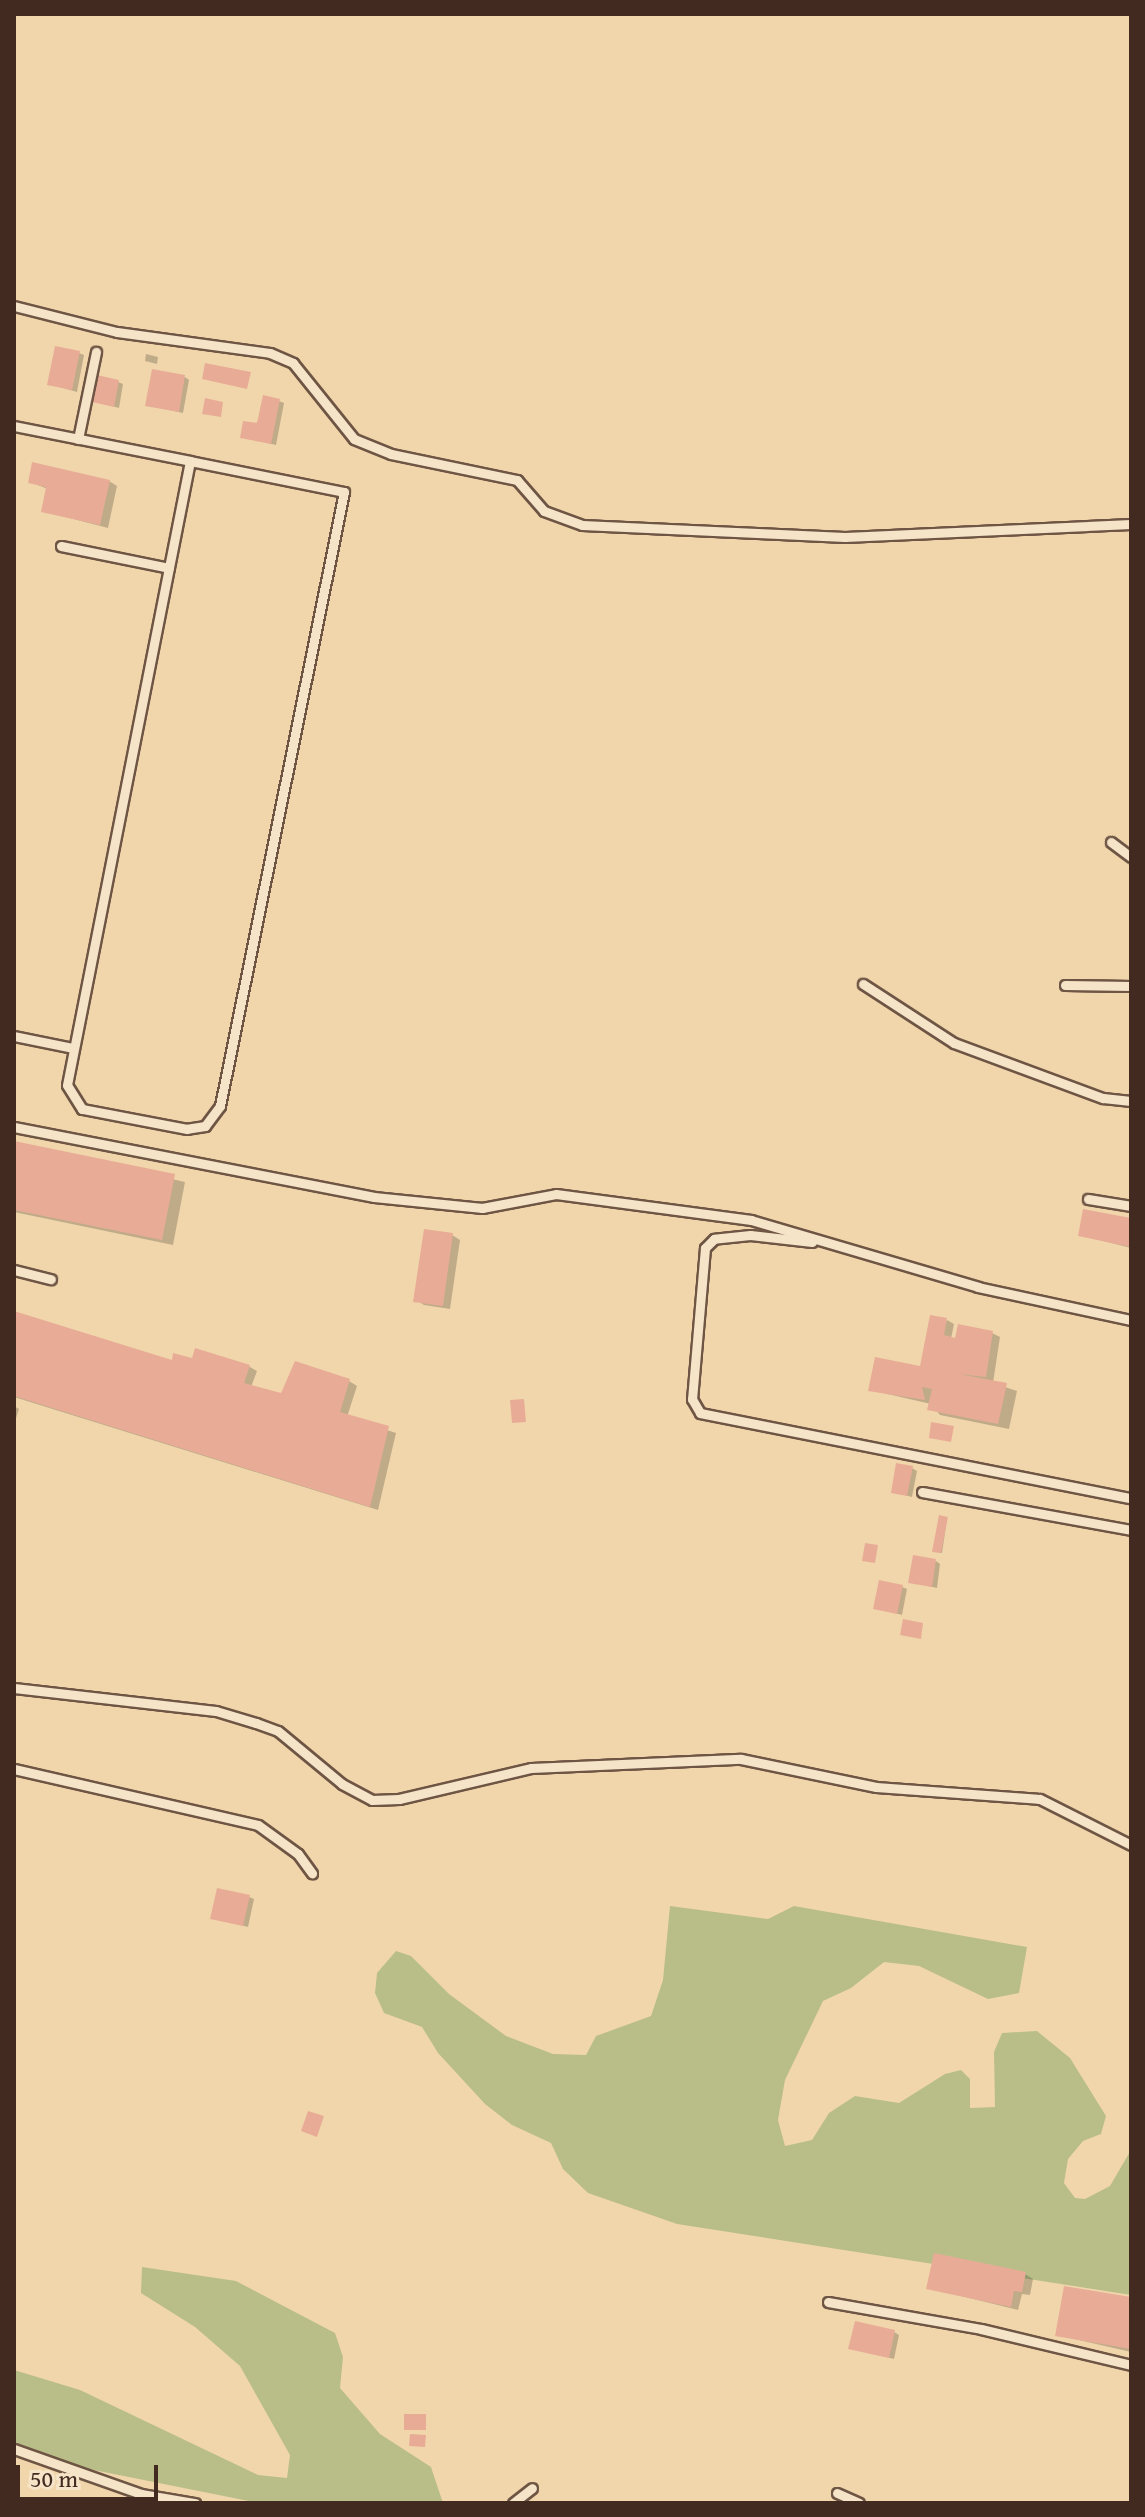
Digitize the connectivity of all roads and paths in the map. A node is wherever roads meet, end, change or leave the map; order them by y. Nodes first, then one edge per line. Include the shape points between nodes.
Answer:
1 (14, 306) edge
2 (96, 352) dead end
3 (14, 426) edge
4 (78, 439) junction
5 (190, 461) junction
6 (1131, 524) edge
7 (61, 546) dead end
8 (169, 568) junction
9 (1111, 842) dead end
10 (1131, 857) edge
11 (863, 984) dead end
12 (1065, 985) dead end
13 (1131, 986) edge
14 (14, 1036) edge
15 (73, 1048) junction
16 (1131, 1101) edge
17 (14, 1127) edge
18 (1088, 1199) dead end
19 (1131, 1206) edge
20 (838, 1245) junction
21 (14, 1270) edge
22 (51, 1279) dead end
23 (1131, 1320) edge
24 (922, 1492) dead end
25 (1131, 1498) edge
26 (1131, 1530) edge
27 (14, 1688) edge
28 (14, 1769) edge
29 (1131, 1845) edge
30 (312, 1873) dead end
31 (828, 2302) dead end
32 (1131, 2365) edge
33 (14, 2449) edge
34 (532, 2488) dead end
35 (837, 2493) dead end
36 (195, 2503) edge
37 (513, 2503) edge
38 (859, 2503) edge

1 - 6 lane via 117,332 270,353 293,363 354,439 391,454 517,480 544,511 582,525 845,537
2 - 4 lane
3 - 4 lane
4 - 5 lane
5 - 8 lane
5 - 15 lane via 344,492 336,550 216,1115 205,1126 187,1129 82,1109 67,1085
7 - 8 lane
8 - 15 lane
9 - 10 lane
11 - 16 lane via 954,1043 1103,1098
12 - 13 lane
14 - 15 lane
17 - 20 lane via 374,1197 482,1208 556,1194 751,1220
18 - 19 lane
20 - 23 lane via 978,1287
20 - 25 lane via 750,1235 714,1239 705,1248 692,1399 700,1413
21 - 22 lane
24 - 26 lane
27 - 29 lane via 216,1711 256,1723 278,1731 342,1784 372,1800 399,1799 531,1768 741,1759 876,1787 1040,1799
28 - 30 lane via 258,1825 298,1854
31 - 32 lane via 981,2329
33 - 36 lane via 141,2494
34 - 37 lane
35 - 38 lane

